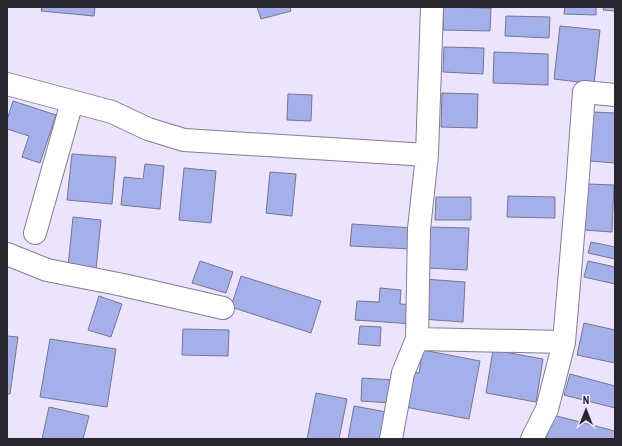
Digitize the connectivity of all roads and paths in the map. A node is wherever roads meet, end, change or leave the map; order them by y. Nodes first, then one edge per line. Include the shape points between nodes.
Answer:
1 (432, 7) edge
2 (7, 84) edge
3 (615, 95) edge
4 (72, 102) junction
5 (427, 154) junction
6 (35, 233) dead end
7 (7, 254) edge
8 (223, 308) dead end
9 (417, 340) junction
10 (564, 342) junction
11 (391, 439) edge
12 (532, 439) edge

1 - 5 street
2 - 4 street
3 - 10 street via 584,92
4 - 5 street via 112,112 148,129 184,140
4 - 6 street
5 - 9 street via 420,229
7 - 8 street via 47,270
9 - 10 street
9 - 11 street via 403,373
10 - 12 street via 547,409

